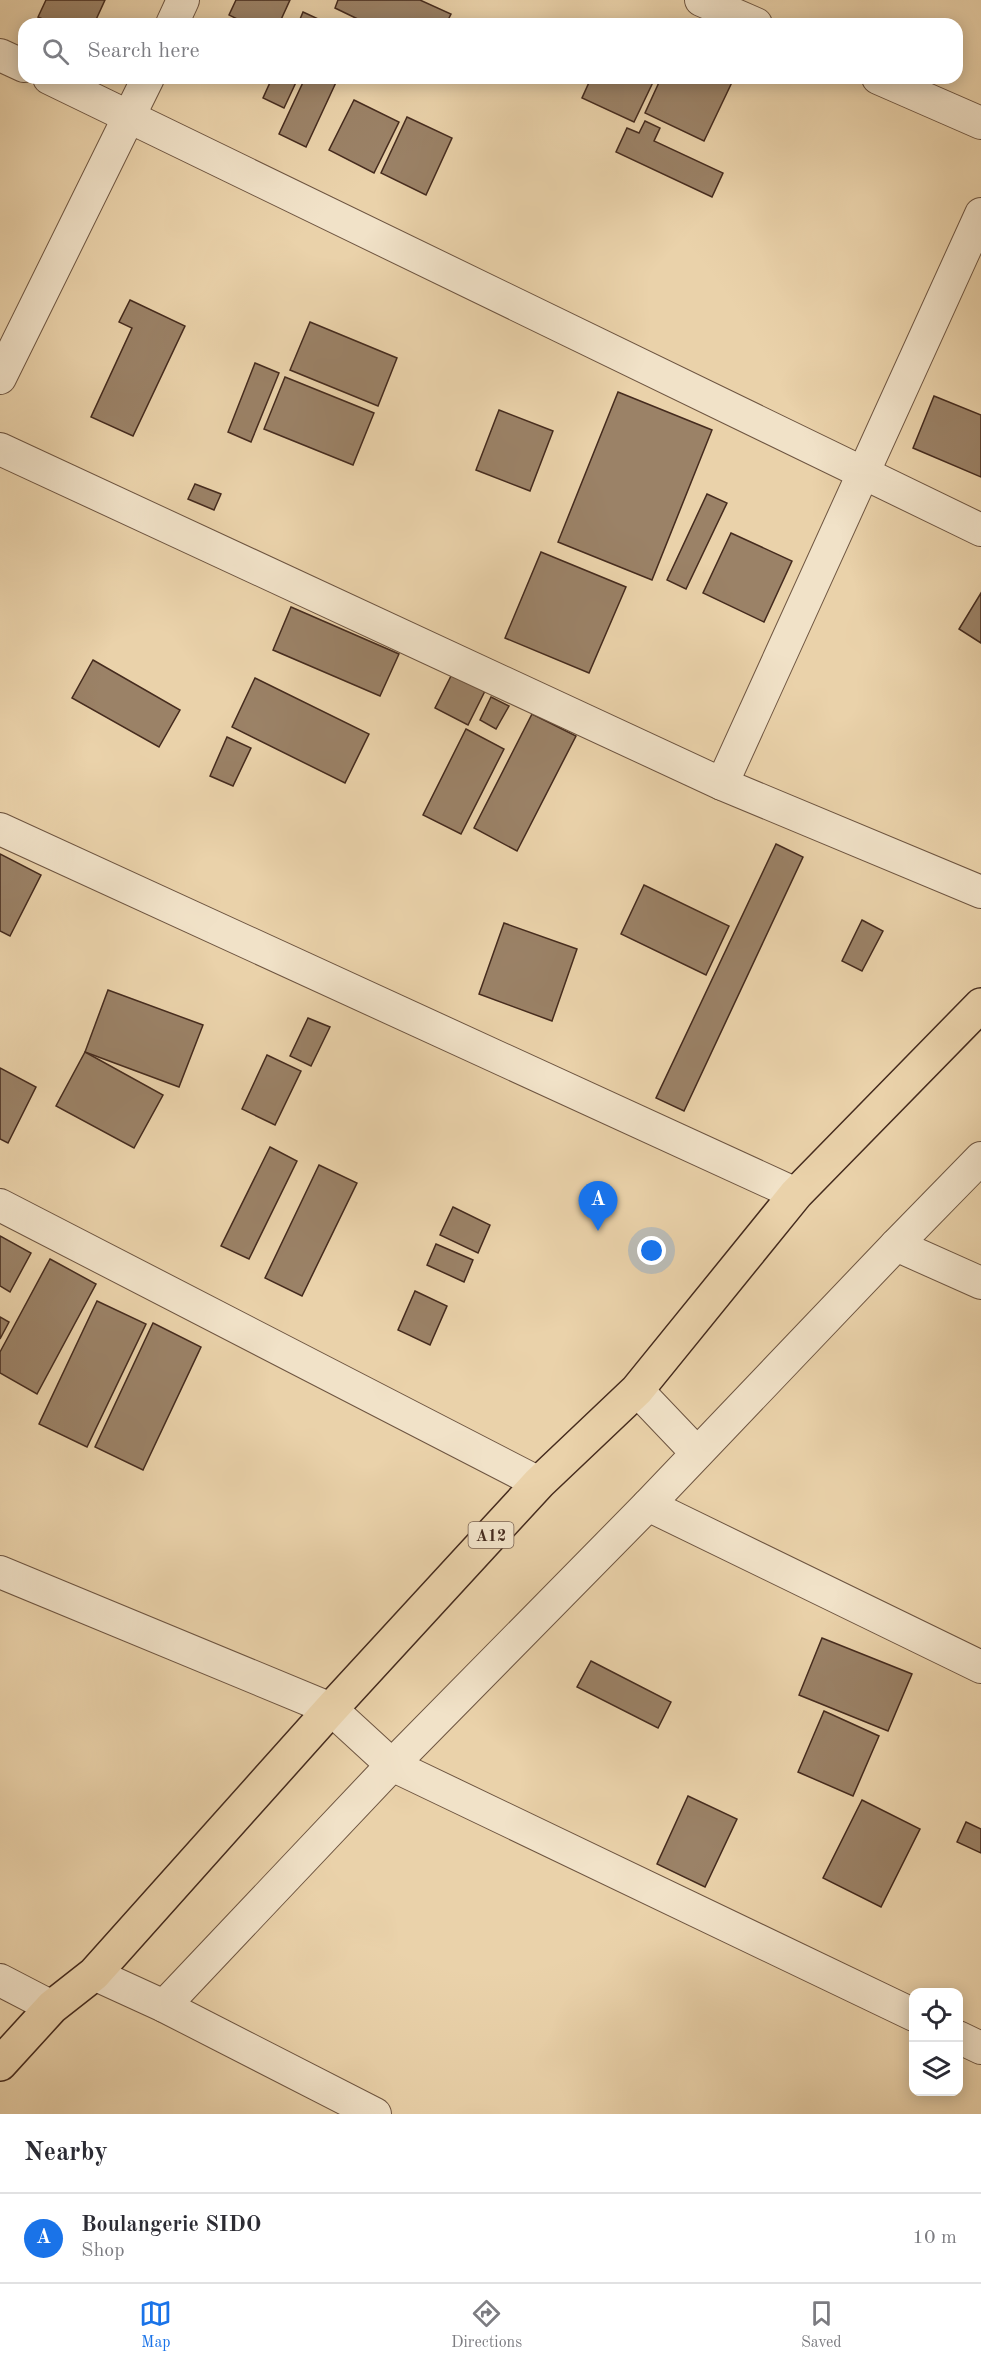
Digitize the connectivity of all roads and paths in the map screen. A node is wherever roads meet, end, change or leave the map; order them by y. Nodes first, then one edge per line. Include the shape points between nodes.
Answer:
1 (183, 0) edge
2 (701, 0) edge
3 (175, 18) edge
4 (742, 18) edge
5 (0, 55) edge
6 (18, 63) edge
7 (62, 84) edge
8 (145, 84) edge
9 (892, 84) edge
10 (130, 116) junction
11 (981, 123) edge
12 (981, 214) edge
13 (0, 378) edge
14 (0, 449) edge
15 (863, 474) junction
16 (981, 530) edge
17 (722, 784) junction
18 (0, 829) edge
19 (981, 892) edge
20 (981, 1005) edge
21 (981, 1158) edge
22 (796, 1194) junction
23 (0, 1205) edge
24 (896, 1245) junction
25 (981, 1283) edge
26 (637, 1390) junction
27 (697, 1453) junction
28 (539, 1483) junction
29 (648, 1505) junction
30 (0, 1572) edge
31 (981, 1667) edge
32 (331, 1709) junction
33 (392, 1765) junction
34 (94, 1974) junction
35 (0, 1980) edge
36 (164, 2006) junction
37 (52, 2007) junction
38 (909, 2013) edge
39 (963, 2039) edge
40 (981, 2048) edge
41 (0, 2064) edge
42 (375, 2114) edge

1 - 3 street
2 - 4 street
5 - 6 street
7 - 10 street
8 - 10 street
9 - 11 street
10 - 13 street
10 - 15 street
12 - 15 street
14 - 17 street
15 - 16 street
15 - 17 street
17 - 19 street
18 - 22 street
20 - 22 main road, A12
21 - 24 street
22 - 26 main road, A12
23 - 28 street
24 - 25 street
24 - 27 street
26 - 27 street
26 - 28 main road, A12
27 - 29 street
28 - 32 main road, A12
29 - 31 street
29 - 33 street
30 - 32 street
32 - 33 street
32 - 34 main road, A12
33 - 36 street
33 - 38 street
34 - 36 street
34 - 37 main road, A12
35 - 37 street
36 - 42 street
37 - 41 main road, A12
39 - 40 street

